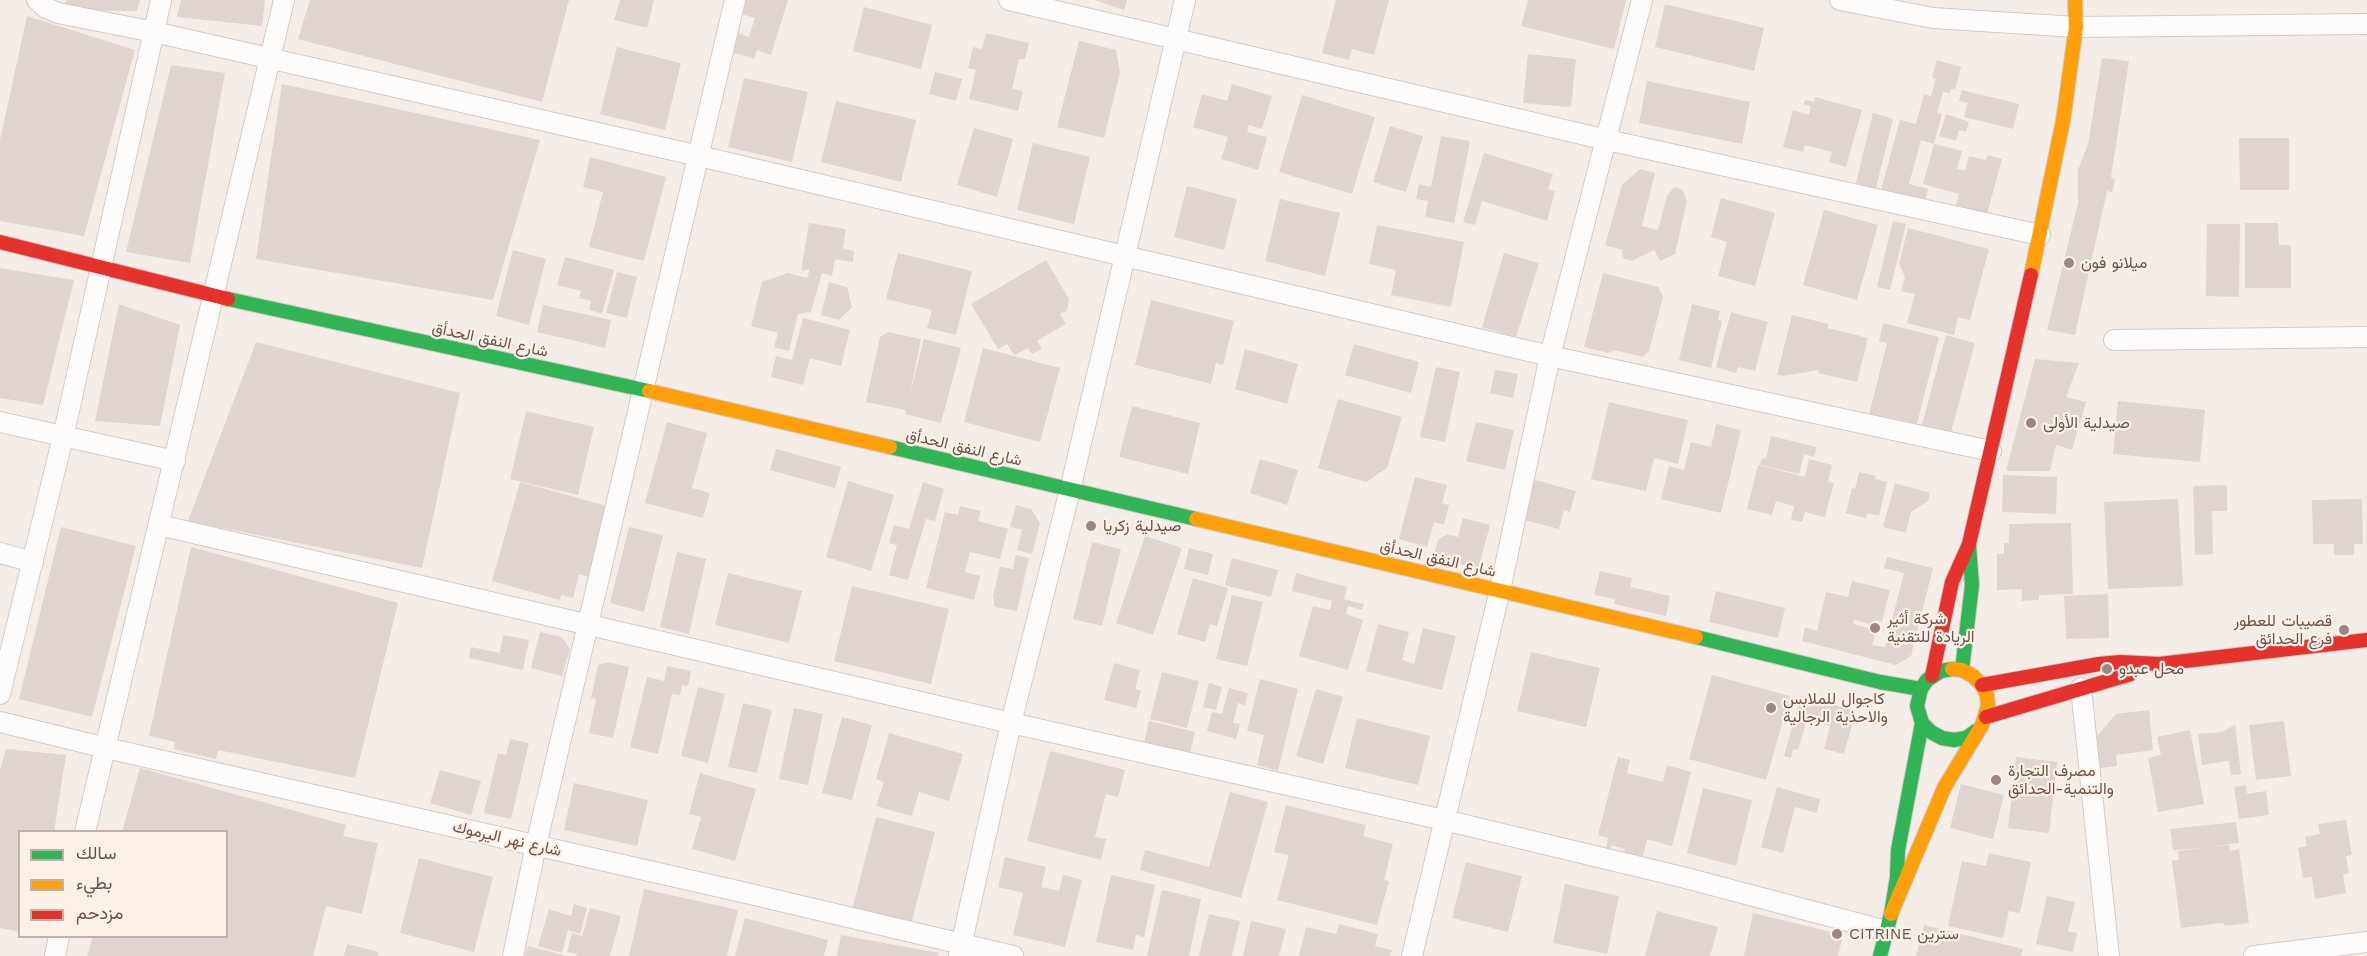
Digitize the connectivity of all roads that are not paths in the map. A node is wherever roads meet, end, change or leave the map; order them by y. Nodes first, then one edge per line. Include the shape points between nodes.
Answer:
1 (38, 0) edge
2 (161, 0) edge
3 (284, 0) edge
4 (735, 0) edge
5 (1009, 0) edge
6 (1185, 0) edge
7 (1642, 0) edge
8 (1840, 0) edge
9 (2075, 0) edge
10 (2367, 24) edge
11 (2076, 27) junction
12 (154, 32) junction
13 (1177, 38) junction
14 (270, 59) junction
15 (1607, 140) junction
16 (699, 156) junction
17 (2040, 235) junction
18 (0, 242) edge
19 (1125, 255) junction
20 (100, 269) junction
21 (215, 296) junction
22 (2367, 338) edge
23 (2114, 340) dead end
24 (1550, 356) junction
25 (644, 390) junction
26 (0, 422) edge
27 (63, 437) junction
28 (1990, 451) junction
29 (175, 461) junction
30 (1070, 490) junction
31 (159, 525) junction
32 (1969, 544) junction
33 (0, 553) edge
34 (33, 562) junction
35 (1500, 590) junction
36 (589, 624) junction
37 (2367, 640) edge
38 (2159, 664) junction
39 (1962, 670) junction
40 (1932, 676) junction
41 (1982, 685) junction
42 (2080, 688) junction
43 (1921, 689) junction
44 (0, 694) edge
45 (1986, 717) junction
46 (0, 722) edge
47 (1011, 723) junction
48 (1922, 723) junction
49 (1976, 731) junction
50 (106, 748) junction
51 (1444, 820) junction
52 (85, 830) edge
53 (536, 845) junction
54 (1888, 922) junction
55 (59, 938) edge
56 (2367, 942) edge
57 (960, 950) edge
58 (55, 956) edge
59 (513, 956) edge
60 (1013, 956) edge
61 (1412, 956) edge
62 (1881, 956) edge
63 (2109, 956) edge
64 (2253, 956) edge

1 - 12 street via 58,13
2 - 12 street
3 - 14 street
4 - 16 street
5 - 13 street
6 - 13 street
7 - 15 street
8 - 11 street via 1933,18
9 - 11 main road
10 - 11 street
11 - 17 main road via 2063,121
12 - 14 street
12 - 20 street
13 - 15 street
13 - 19 street
14 - 16 street
14 - 21 street
15 - 17 street
15 - 24 street
16 - 19 street
16 - 25 street
17 - 28 main road
18 - 20 main road, شارع النفق الحدأق
19 - 24 street
19 - 30 street
20 - 21 main road, شارع النفق الحدأق
20 - 27 street
21 - 25 main road, شارع النفق الحدأق
21 - 29 street
22 - 23 street
24 - 28 street
24 - 35 street
25 - 30 main road, شارع النفق الحدأق
25 - 36 street
26 - 27 street
27 - 29 street
27 - 34 street
28 - 32 main road
29 - 31 street
30 - 35 main road, شارع النفق الحدأق
30 - 47 street
31 - 36 street
31 - 50 street
32 - 39 main road via 1972,585
32 - 40 main road via 1952,582
33 - 34 street
34 - 44 street
35 - 43 main road, شارع النفق الحدأق
35 - 51 street
36 - 47 street
36 - 53 street
37 - 38 main road
38 - 41 main road via 2099,664
38 - 42 main road
39 - 40 main road via 1951,669
39 - 41 main road
40 - 43 main road
41 - 45 main road via 1987,695
42 - 45 main road
42 - 63 street
43 - 48 main road via 1917,706
45 - 49 main road
46 - 50 street, شارع نهر اليرموك
47 - 51 street
47 - 57 street
48 - 49 main road via 1942,738 1954,740
48 - 54 main road
49 - 54 main road via 1944,788
50 - 52 street
50 - 53 street, شارع نهر اليرموك
51 - 54 street
51 - 61 street
53 - 57 street, شارع نهر اليرموك
53 - 59 street
54 - 62 main road
55 - 58 street
56 - 64 street
57 - 60 street, شارع نهر اليرموك

